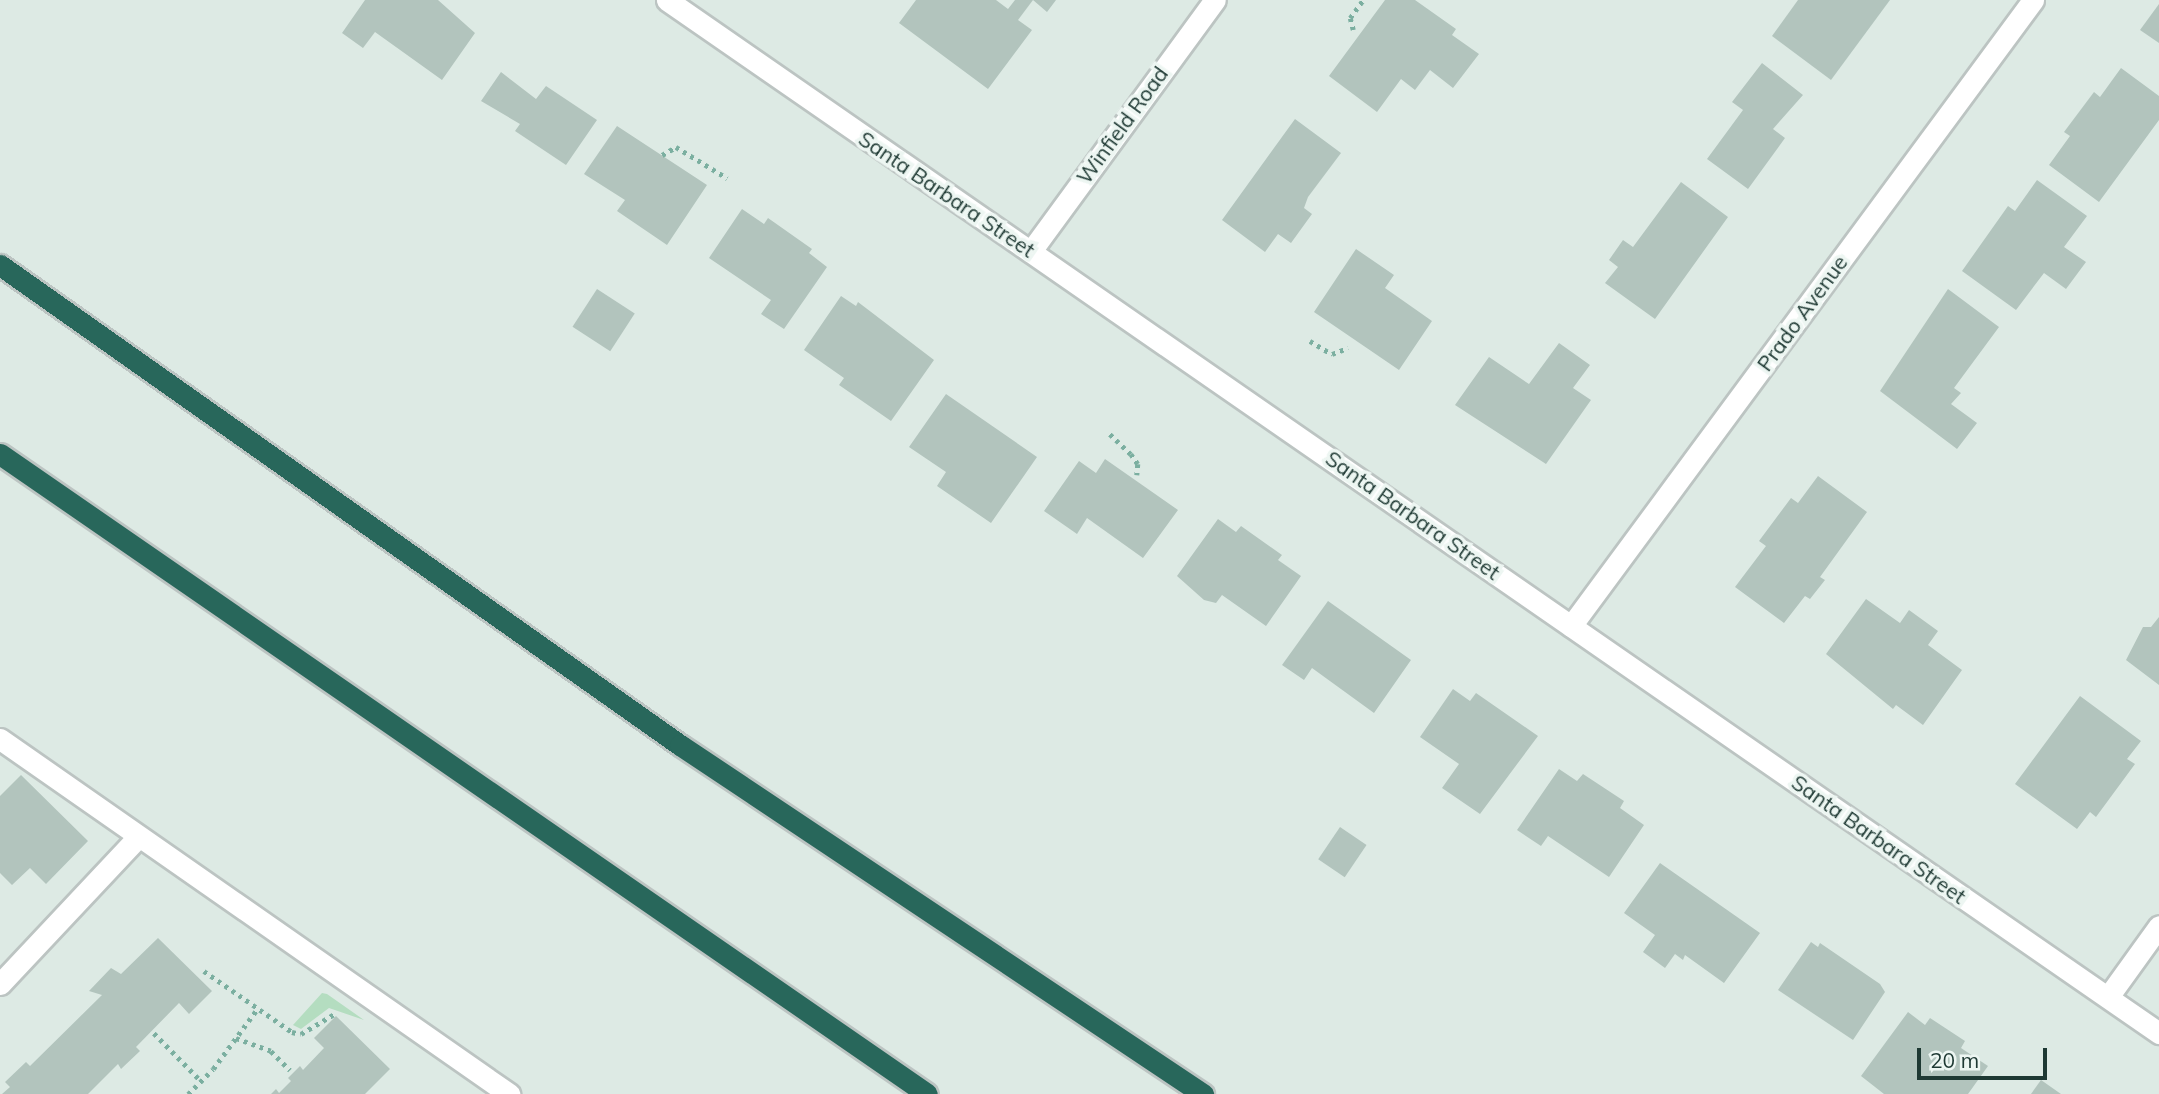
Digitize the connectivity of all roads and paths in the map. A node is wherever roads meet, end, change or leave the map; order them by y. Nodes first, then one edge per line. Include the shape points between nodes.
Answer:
1 (667, 0) edge
2 (1215, 0) edge
3 (1363, 0) edge
4 (2033, 0) edge
5 (1353, 30) dead end
6 (662, 155) dead end
7 (727, 178) dead end
8 (1031, 251) junction
9 (0, 265) edge
10 (1310, 341) dead end
11 (1348, 348) dead end
12 (1110, 434) dead end
13 (0, 454) edge
14 (1137, 475) dead end
15 (1571, 626) junction
16 (0, 739) edge
17 (138, 837) junction
18 (2159, 926) edge
19 (204, 971) dead end
20 (0, 984) edge
21 (2108, 997) junction
22 (258, 1008) junction
23 (341, 1017) dead end
24 (154, 1033) dead end
25 (2159, 1033) edge
26 (236, 1038) junction
27 (290, 1070) dead end
28 (201, 1081) junction
29 (188, 1094) edge
30 (509, 1094) edge
31 (927, 1094) edge
32 (1203, 1094) edge

1 - 8 street, Santa Barbara Street
2 - 8 street, Winfield Road
3 - 5 path via 1350,18
4 - 15 street, Prado Avenue
6 - 7 path via 676,147
8 - 15 street, Santa Barbara Street
9 - 32 highway via 680,745
10 - 11 path via 1332,354
12 - 14 path via 1132,454 1138,464
13 - 31 highway
15 - 21 street, Santa Barbara Street
16 - 17 street
17 - 20 street
17 - 30 street
18 - 21 street
19 - 22 path
21 - 25 street, Santa Barbara Street
22 - 23 path via 301,1034 330,1013
22 - 26 path
24 - 28 path
26 - 27 path via 271,1051
26 - 28 path
28 - 29 path

